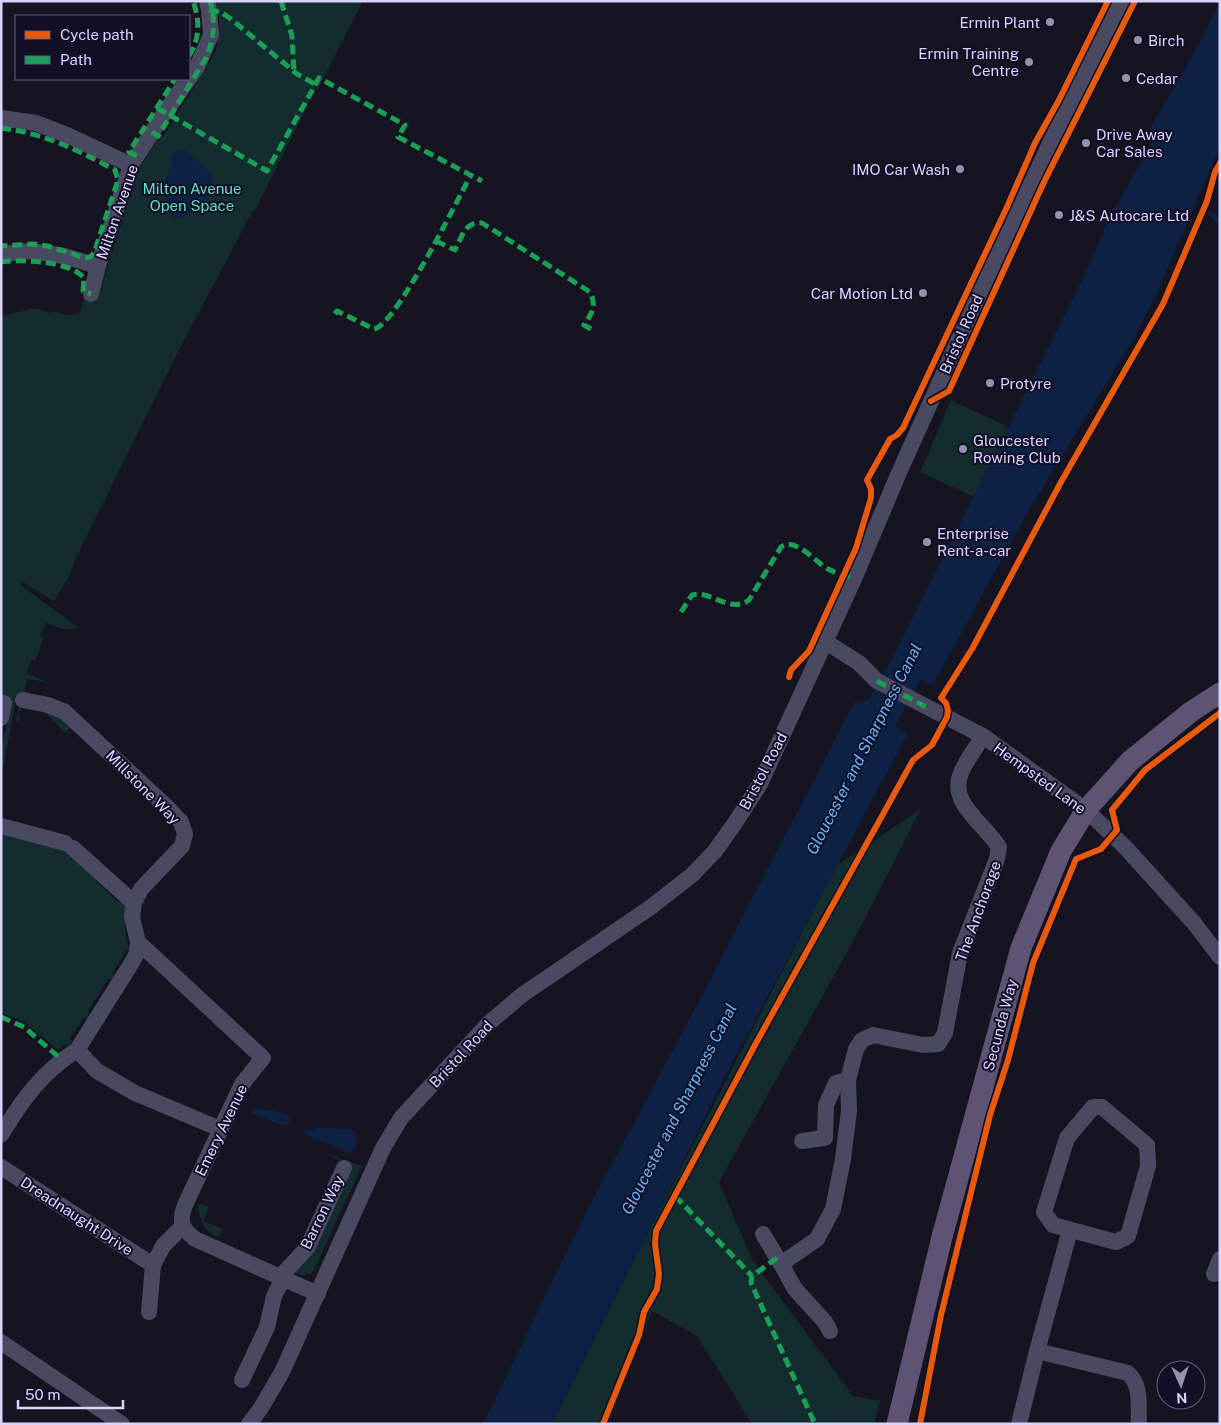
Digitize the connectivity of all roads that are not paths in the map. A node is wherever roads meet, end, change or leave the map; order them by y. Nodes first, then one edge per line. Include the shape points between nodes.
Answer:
1 (207, 1) edge
2 (1122, 1) edge
3 (190, 78) edge
4 (188, 80) edge
5 (1, 118) edge
6 (131, 165) junction
7 (1, 254) edge
8 (98, 266) junction
9 (91, 294) dead end
10 (826, 642) junction
11 (1220, 693) edge
12 (23, 700) dead end
13 (1, 702) edge
14 (1, 718) edge
15 (983, 736) junction
16 (1086, 810) junction
17 (1, 826) edge
18 (134, 903) junction
19 (138, 942) junction
20 (1220, 957) edge
21 (77, 1050) junction
22 (848, 1080) junction
23 (220, 1129) junction
24 (1, 1135) edge
25 (802, 1141) dead end
26 (1, 1167) edge
27 (344, 1168) dead end
28 (183, 1226) junction
29 (1070, 1230) junction
30 (763, 1234) dead end
31 (781, 1264) junction
32 (153, 1265) junction
33 (281, 1278) junction
34 (318, 1294) junction
35 (149, 1312) dead end
36 (830, 1331) dead end
37 (1, 1342) edge
38 (1037, 1351) junction
39 (242, 1380) dead end
40 (122, 1424) edge
41 (250, 1424) edge
42 (897, 1424) edge
43 (1019, 1424) edge
44 (1139, 1424) edge

1 - 3 street, Milton Avenue via 211,35
2 - 10 street, Bristol Road via 1053,136 976,301
4 - 6 street, Milton Avenue
5 - 6 street via 36,122
6 - 8 street, Milton Avenue
7 - 8 street via 31,251
8 - 9 street, Milton Avenue
10 - 15 street, Hempsted Lane via 859,663 878,681
10 - 34 street, Bristol Road via 760,784 715,851 692,875 651,907 522,995 490,1022 401,1118 383,1148
11 - 16 main road, Secunda Way via 1192,711 1130,761
12 - 18 street, Millstone Way via 48,704 64,712 181,822 185,834 182,846 140,889
13 - 14 street via 4,703
15 - 16 street, Hempsted Lane
15 - 22 street, The Anchorage via 961,771 956,786 961,802 999,847 960,953 945,1033 938,1044 923,1045 873,1036 862,1040 856,1049
16 - 20 street, Hempsted Lane via 1125,847
16 - 42 main road, Secunda Way via 1061,851 1021,948 942,1237
17 - 18 street via 69,846
18 - 19 street via 132,916
19 - 21 street via 131,964
19 - 23 street, Emery Avenue via 263,1058 242,1084
21 - 23 street via 97,1070 135,1093
21 - 24 street via 37,1082
22 - 25 street via 836,1083 826,1105 825,1138
22 - 31 street, The Anchorage via 849,1110 833,1209 817,1239
23 - 28 street, Emery Avenue via 181,1216
26 - 32 street, Dreadnaught Drive
27 - 33 street, Barron Way via 307,1248
28 - 32 street via 163,1246
28 - 33 street via 196,1238
29 - 29 street via 1053,1225 1044,1212 1067,1138 1093,1107 1102,1107 1147,1145 1148,1166 1128,1236 1116,1242
29 - 38 street
30 - 31 street
31 - 36 street via 795,1289
32 - 35 street
33 - 34 street
33 - 39 street, Barron Way via 267,1327
34 - 41 street, Bristol Road via 282,1372
37 - 40 street
38 - 43 street
38 - 44 street via 1128,1373 1138,1388

